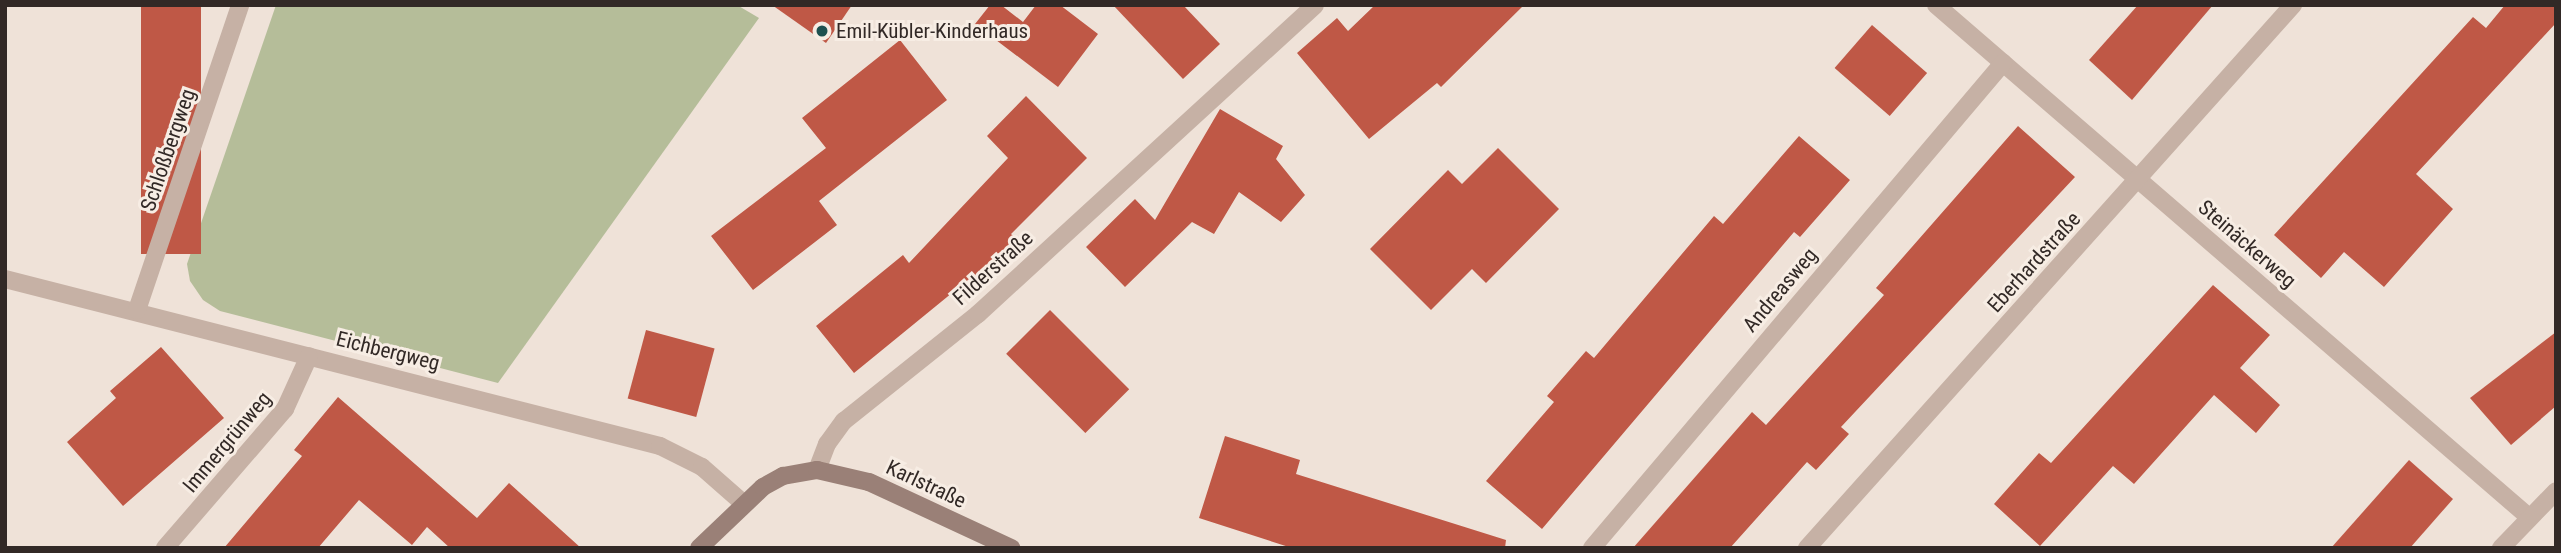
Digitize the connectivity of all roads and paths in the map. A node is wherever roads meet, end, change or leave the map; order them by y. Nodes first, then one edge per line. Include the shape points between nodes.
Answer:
1 (240, 5) edge
2 (1315, 5) edge
3 (1936, 5) edge
4 (2293, 5) edge
5 (2003, 63) junction
6 (2138, 180) junction
7 (5, 279) edge
8 (137, 310) junction
9 (309, 356) junction
10 (817, 471) junction
11 (2556, 491) edge
12 (743, 503) junction
13 (2529, 517) junction
14 (165, 548) edge
15 (699, 548) edge
16 (1012, 548) edge
17 (1592, 548) edge
18 (1807, 548) edge
19 (2501, 548) edge

1 - 8 street, Schloßbergweg
2 - 10 street, Filderstraße via 978,314 844,421 827,444
3 - 5 street, Steinäckerweg
4 - 6 street, Eberhardstraße
5 - 6 street, Steinäckerweg
5 - 17 street, Andreasweg
6 - 13 street, Steinäckerweg
6 - 18 street, Eberhardstraße
7 - 8 street, Eichbergweg
8 - 9 street, Eichbergweg
9 - 12 street, Eichbergweg via 660,446 702,467
9 - 14 street, Immergrünweg via 285,409
10 - 12 main road via 783,476
10 - 16 main road, Karlstraße via 869,482
11 - 13 street
12 - 15 main road
13 - 19 street

